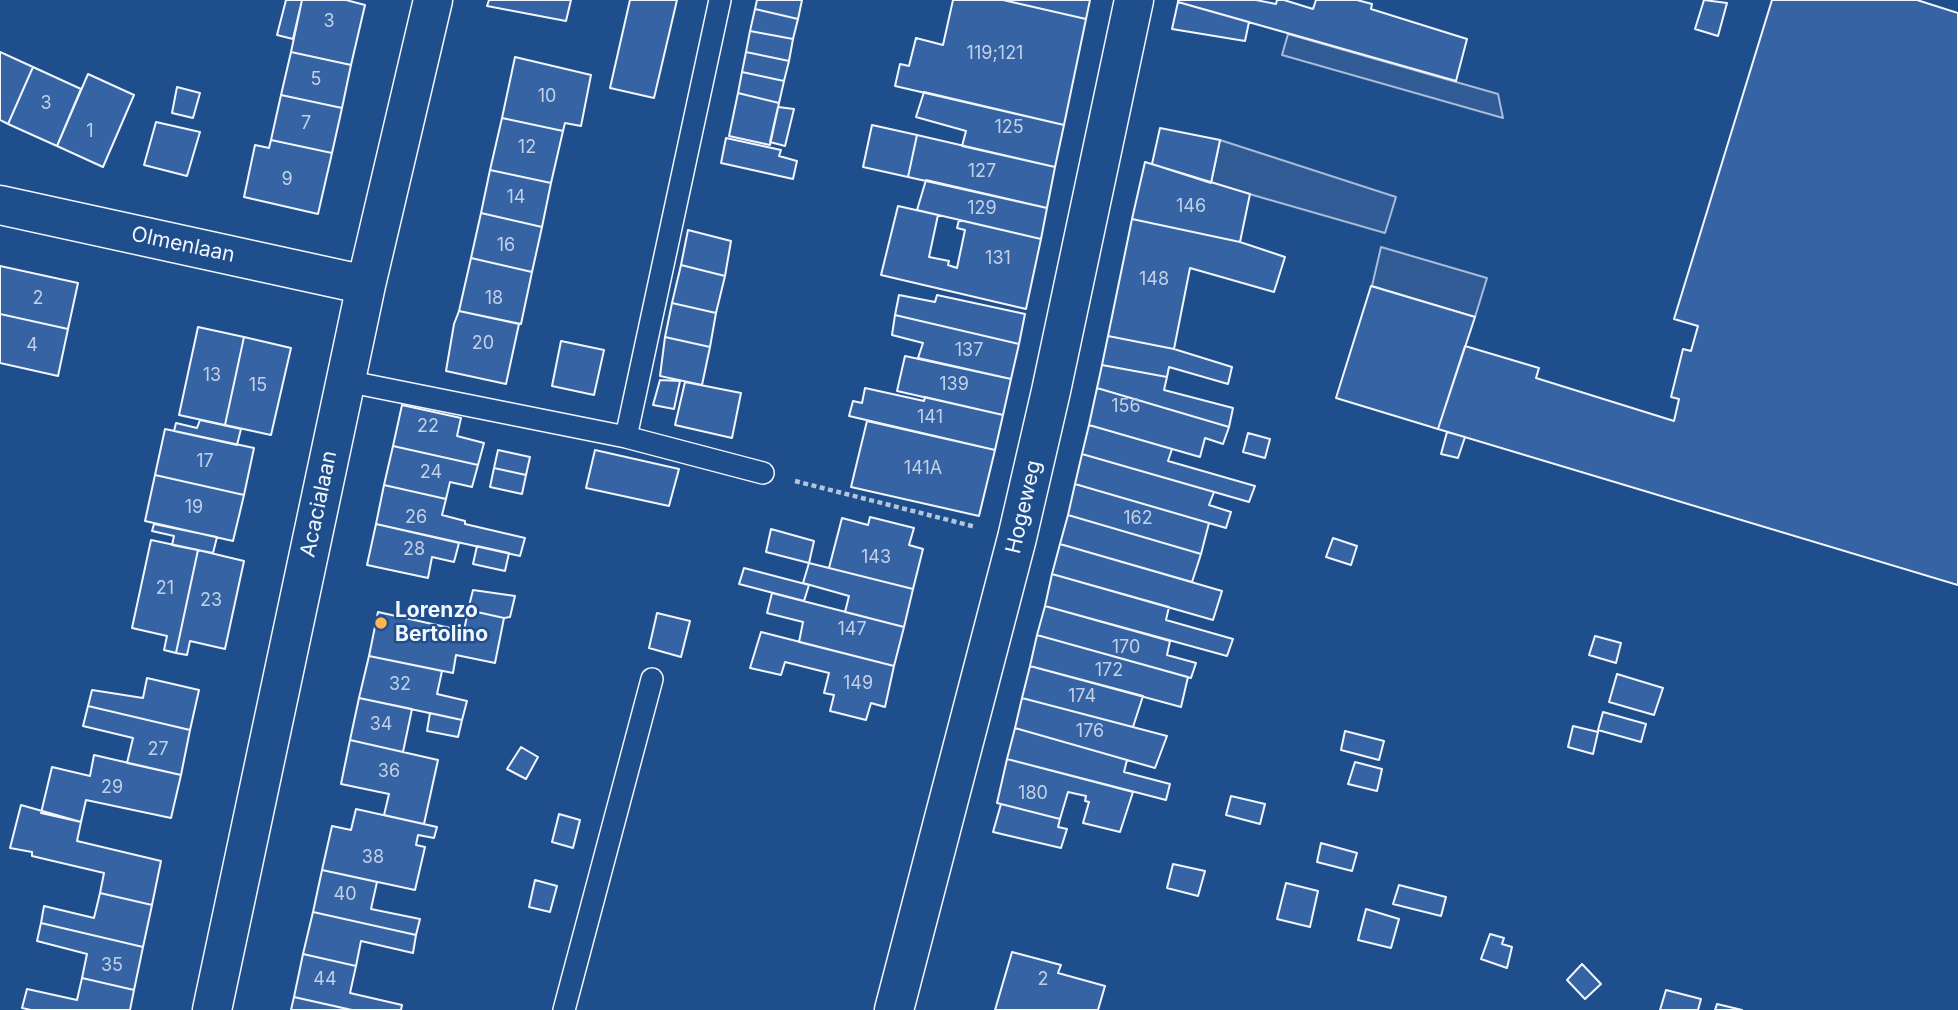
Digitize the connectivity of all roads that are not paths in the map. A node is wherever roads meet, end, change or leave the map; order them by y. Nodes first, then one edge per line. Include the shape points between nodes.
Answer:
1 (433, 0) edge
2 (720, 0) edge
3 (1134, 0) edge
4 (0, 205) edge
5 (366, 285) junction
6 (346, 381) junction
7 (626, 437) junction
8 (763, 473) road end
9 (652, 678) dead end
10 (212, 1010) edge
11 (564, 1010) edge
12 (894, 1010) edge

1 - 5 street, Acacialaan
2 - 7 lane
3 - 12 street, Hogeweg via 1017,538
4 - 5 street, Olmenlaan
5 - 6 street, Acacialaan
6 - 7 lane
6 - 10 street, Acacialaan
7 - 8 lane
9 - 11 lane

